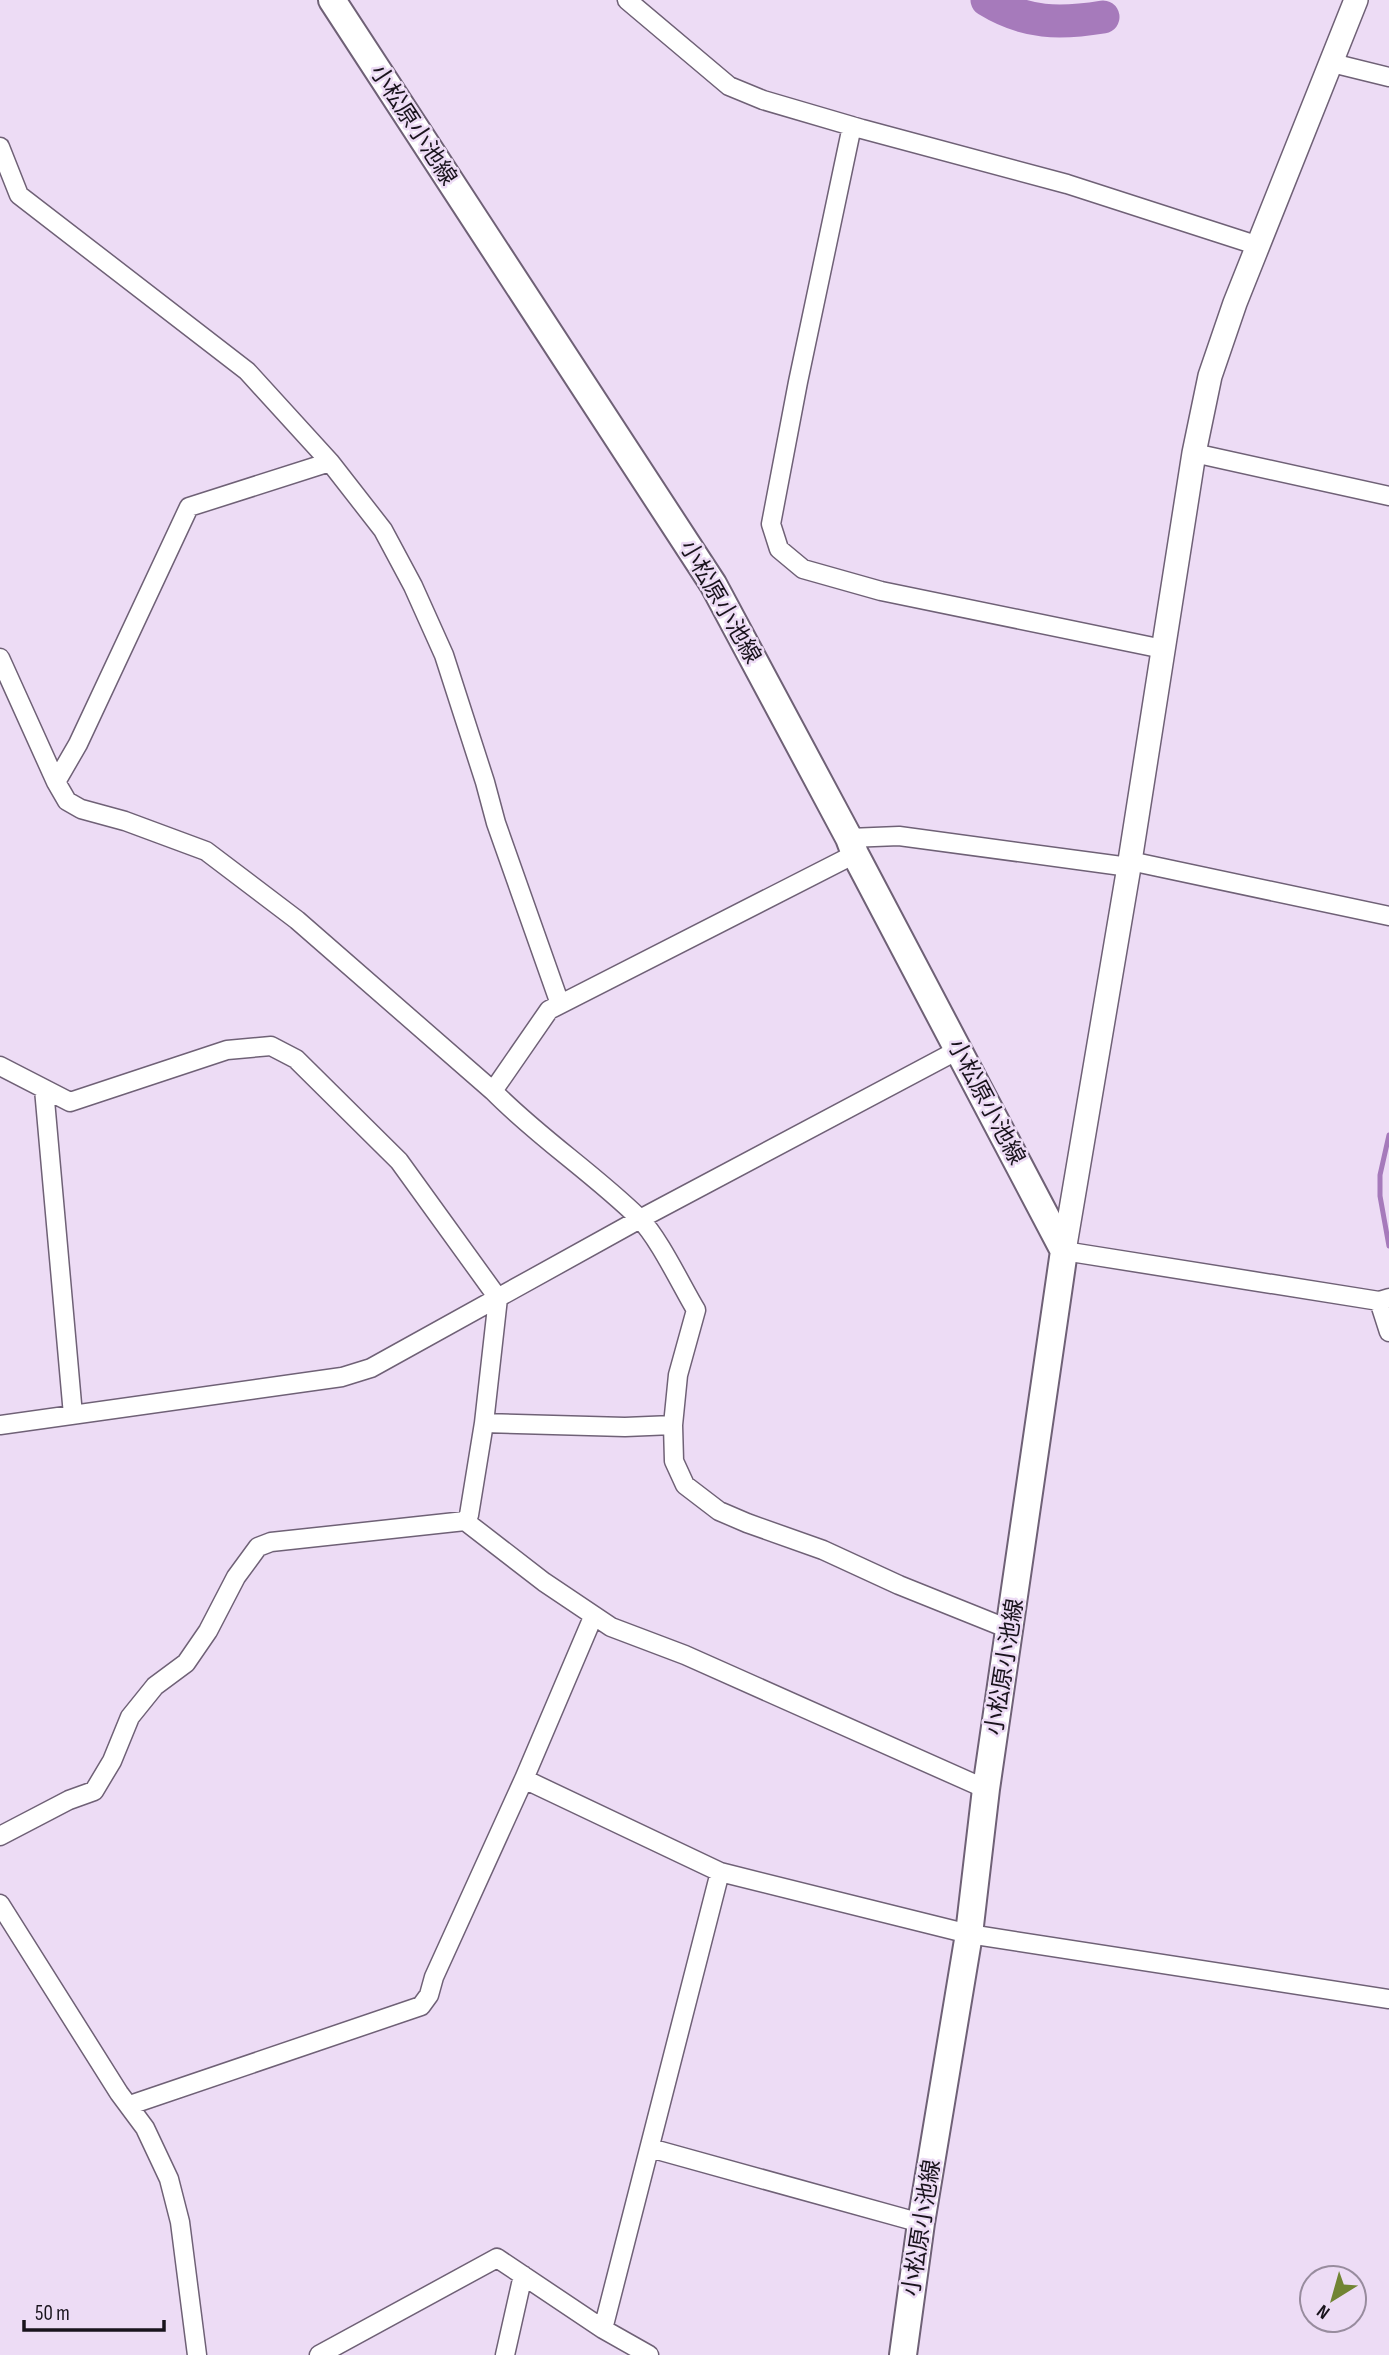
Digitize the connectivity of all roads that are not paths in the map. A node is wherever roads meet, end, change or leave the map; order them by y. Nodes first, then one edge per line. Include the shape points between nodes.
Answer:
1 (332, 0) edge
2 (627, 0) edge
3 (1356, 0) edge
4 (1332, 63) junction
5 (1389, 77) edge
6 (852, 126) junction
7 (0, 147) edge
8 (1259, 246) junction
9 (1194, 453) junction
10 (330, 461) junction
11 (1389, 496) edge
12 (1163, 649) junction
13 (0, 659) edge
14 (56, 782) junction
15 (852, 846) junction
16 (1129, 864) junction
17 (1389, 916) edge
18 (560, 1004) junction
19 (958, 1049) junction
20 (0, 1066) edge
21 (44, 1089) junction
22 (492, 1091) junction
23 (640, 1219) junction
24 (1065, 1251) junction
25 (498, 1298) junction
26 (1384, 1300) edge
27 (1389, 1332) edge
28 (73, 1415) junction
29 (484, 1423) junction
30 (673, 1425) junction
31 (0, 1426) edge
32 (465, 1521) junction
33 (593, 1616) junction
34 (1011, 1630) junction
35 (524, 1779) junction
36 (986, 1789) junction
37 (0, 1836) edge
38 (720, 1872) junction
39 (0, 1904) edge
40 (969, 1934) junction
41 (1389, 1998) edge
42 (130, 2105) junction
43 (650, 2148) junction
44 (921, 2223) junction
45 (523, 2275) junction
46 (603, 2329) junction
47 (197, 2355) edge
48 (319, 2355) edge
49 (505, 2355) edge
50 (649, 2355) edge
51 (903, 2355) edge

1 - 15 main road, 小松原小池線 via 713,584
2 - 6 street via 729,86
3 - 4 street
4 - 5 street
4 - 8 street
6 - 8 street via 1067,184
6 - 12 street via 771,524 779,549 803,569 881,591
7 - 10 street via 19,195 247,371
8 - 9 street via 1210,376
9 - 11 street
9 - 12 street
10 - 14 street via 189,507
10 - 18 street via 392,546 444,654 496,823
12 - 16 street
13 - 14 street
14 - 22 street via 67,802 81,809 206,851 297,919
15 - 16 street via 899,836
15 - 18 street
15 - 19 main road, 小松原小池線
16 - 17 street
16 - 24 street
18 - 22 street via 550,1010
19 - 23 street
19 - 24 main road, 小松原小池線
20 - 21 street
21 - 25 street via 70,1102 227,1050 271,1046 296,1059 398,1161
21 - 28 street
22 - 23 street
23 - 25 street
23 - 30 street via 696,1310 678,1375
24 - 26 street
24 - 34 main road, 小松原小池線
25 - 28 street via 371,1368 342,1377
25 - 29 street
26 - 27 street
28 - 31 street
29 - 30 street
29 - 32 street
30 - 34 street via 674,1461 685,1485 719,1511
32 - 33 street
32 - 37 street via 258,1547 186,1663 155,1686 130,1717 94,1791
33 - 35 street
33 - 36 street
34 - 36 main road, 小松原小池線
35 - 38 street
35 - 42 street via 421,2006
36 - 40 main road, 小松原小池線
38 - 40 street
38 - 43 street
39 - 42 street
40 - 41 street
40 - 44 main road, 小松原小池線
42 - 47 street via 169,2179 180,2222
43 - 44 street
43 - 46 street
44 - 51 main road, 小松原小池線
45 - 46 street
45 - 48 street via 497,2258
45 - 49 street
46 - 50 street

